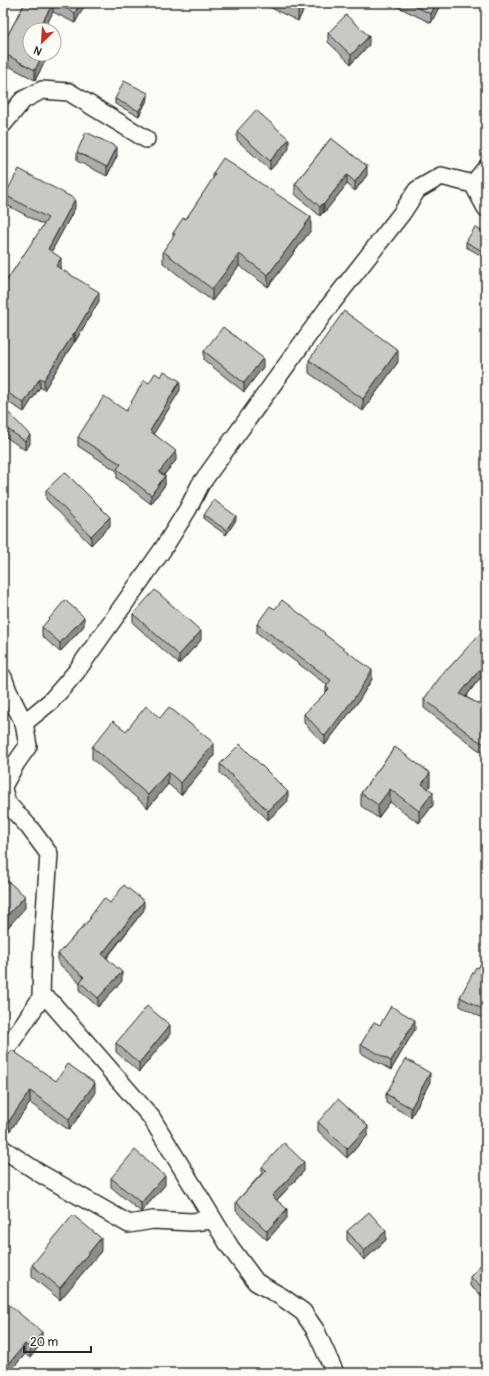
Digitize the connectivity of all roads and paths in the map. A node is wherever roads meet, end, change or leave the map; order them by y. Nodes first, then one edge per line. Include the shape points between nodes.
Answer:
1 (3, 124) edge
2 (146, 139) dead end
3 (486, 168) edge
4 (473, 184) junction
5 (486, 208) edge
6 (3, 677) edge
7 (24, 722) junction
8 (3, 787) edge
9 (41, 998) junction
10 (3, 1054) edge
11 (3, 1149) edge
12 (213, 1220) junction
13 (335, 1373) edge

1 - 2 street via 23,100 35,93 42,90 69,92
3 - 4 street
4 - 5 street
4 - 7 street via 440,176 417,190 200,485 163,549 76,672 51,701
6 - 7 street
7 - 8 street via 28,746
8 - 9 street via 7,803 49,854
9 - 10 street
9 - 12 street via 50,1001 151,1117
11 - 12 street via 41,1174 129,1224 152,1220
12 - 13 street via 256,1282 303,1312 316,1331

